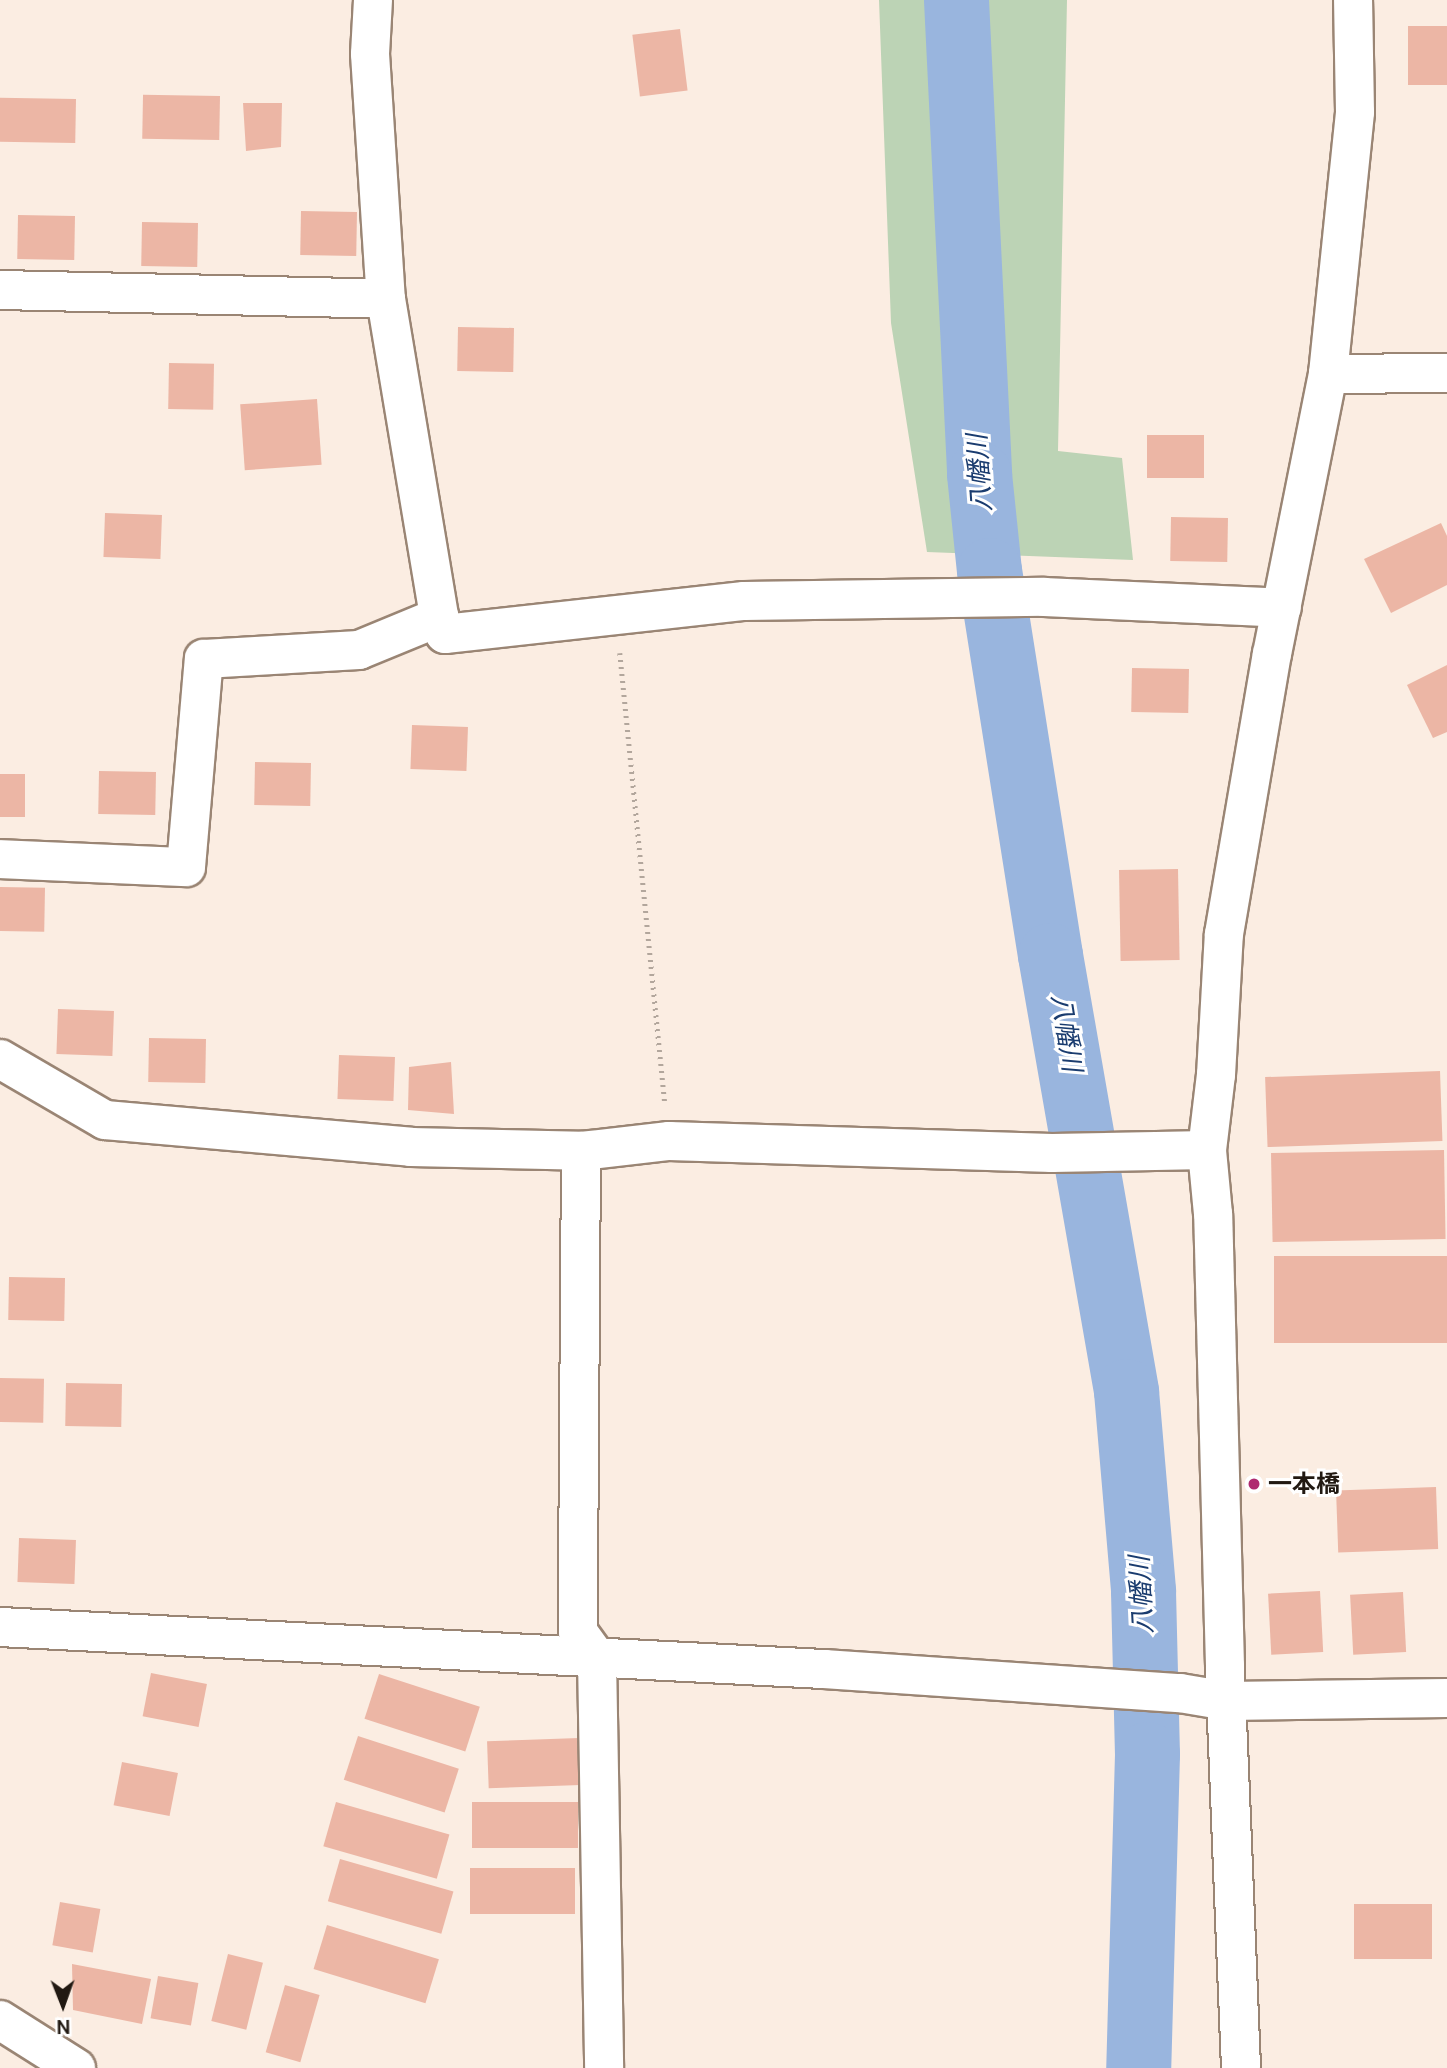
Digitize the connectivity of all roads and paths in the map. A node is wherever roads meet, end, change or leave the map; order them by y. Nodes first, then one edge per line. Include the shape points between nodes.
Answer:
1 (373, 0) edge
2 (1353, 0) edge
3 (0, 290) edge
4 (386, 299) junction
5 (1447, 373) edge
6 (1328, 374) junction
7 (1282, 608) junction
8 (616, 614) junction
9 (439, 617) junction
10 (0, 859) edge
11 (0, 1059) edge
12 (669, 1141) junction
13 (1207, 1150) junction
14 (581, 1151) junction
15 (0, 1627) edge
16 (597, 1658) junction
17 (1447, 1698) edge
18 (1227, 1702) junction
19 (0, 2020) edge
20 (76, 2068) edge
21 (604, 2068) edge
22 (1241, 2068) edge

1 - 4 street via 370,54
2 - 6 street via 1354,113
3 - 4 street
4 - 9 street
5 - 6 street
6 - 7 street
7 - 8 street via 937,597 744,601
7 - 13 street via 1224,934
8 - 9 street via 445,634
8 - 12 path
9 - 10 street via 359,650 204,659 186,867
11 - 14 street via 105,1120 411,1147
12 - 13 street via 1052,1153
12 - 14 street
13 - 18 street
14 - 16 street via 578,1632
15 - 16 street
16 - 18 street via 824,1668 1180,1693
16 - 21 street
17 - 18 street
18 - 22 street
19 - 20 street

